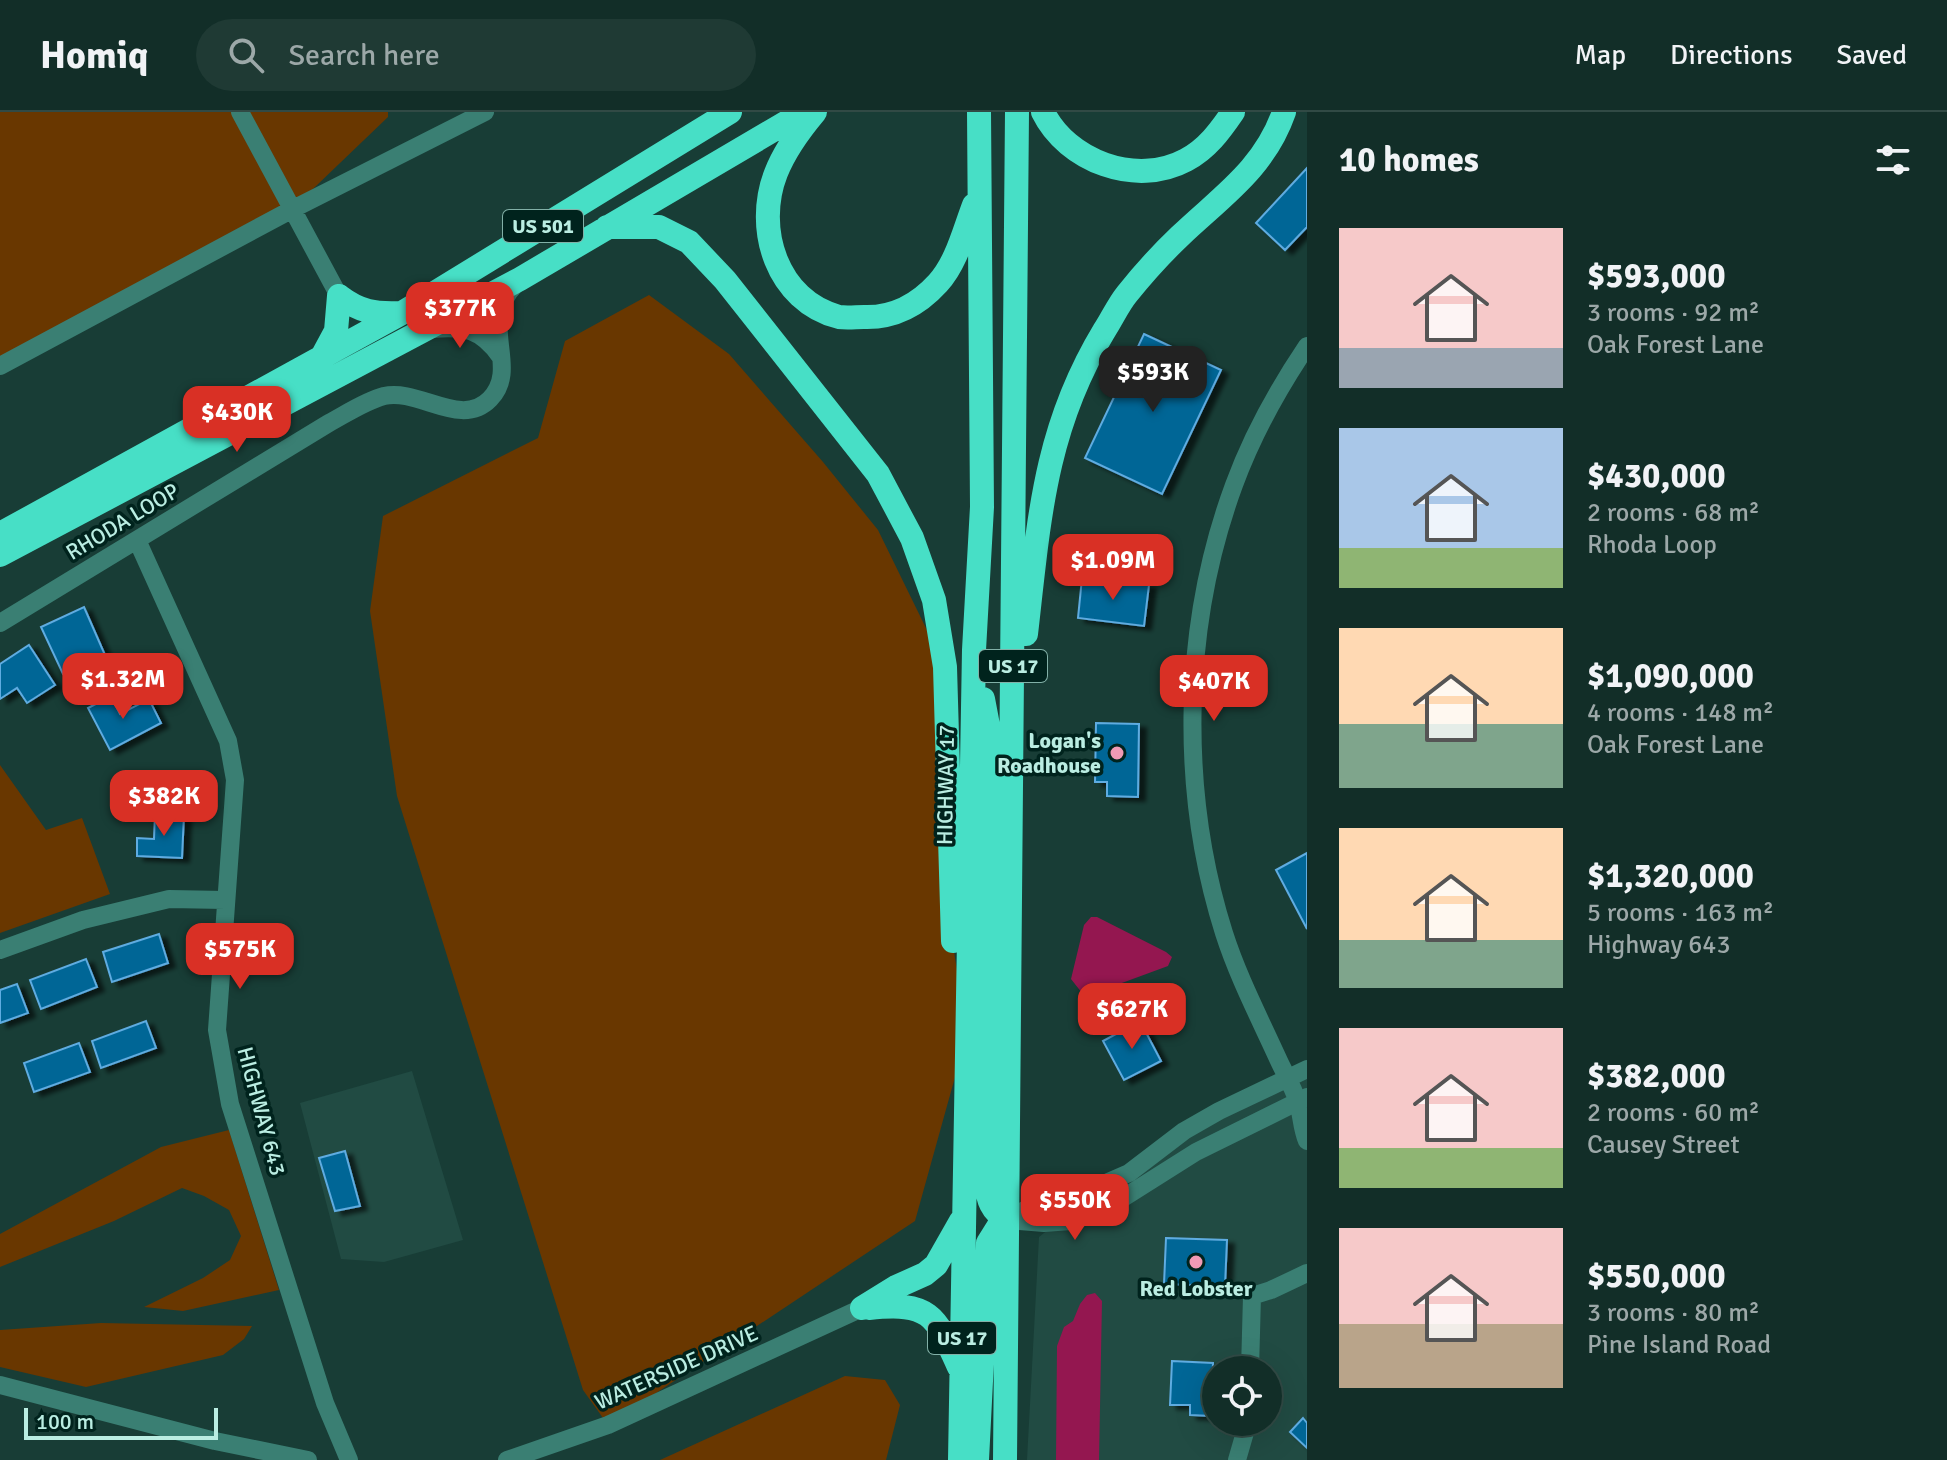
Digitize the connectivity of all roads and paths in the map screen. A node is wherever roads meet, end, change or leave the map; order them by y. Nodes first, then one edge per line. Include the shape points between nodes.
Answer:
1 (240, 112) edge
2 (485, 112) edge
3 (712, 112) edge
4 (730, 112) edge
5 (804, 112) edge
6 (815, 112) edge
7 (979, 112) edge
8 (1017, 112) edge
9 (1043, 112) edge
10 (1233, 112) edge
11 (1284, 112) edge
12 (683, 139) junction
13 (979, 192) junction
14 (291, 210) junction
15 (607, 227) junction
16 (520, 279) junction
17 (339, 296) junction
18 (402, 313) junction
19 (425, 330) junction
20 (1307, 346) edge
21 (322, 357) junction
22 (501, 358) junction
23 (0, 366) edge
24 (0, 534) edge
25 (137, 540) junction
26 (0, 555) edge
27 (0, 623) edge
28 (974, 650) junction
29 (1012, 759) junction
30 (225, 900) junction
31 (0, 950) edge
32 (967, 1034) junction
33 (1307, 1069) edge
34 (1287, 1079) junction
35 (1304, 1103) edge
36 (1307, 1141) edge
37 (964, 1215) junction
38 (1007, 1220) junction
39 (1307, 1273) edge
40 (862, 1308) junction
41 (1250, 1356) edge
42 (961, 1373) junction
43 (0, 1385) edge
44 (1244, 1436) edge
45 (308, 1460) edge
46 (349, 1460) edge
47 (507, 1460) edge
48 (960, 1460) edge
49 (977, 1460) edge
50 (1005, 1460) edge
51 (1237, 1460) edge

1 - 14 street
2 - 14 street
3 - 12 highway
4 - 12 highway, US 501
5 - 15 highway, US 501
6 - 13 highway via 785,152 768,206 768,235 776,263 791,287 813,306 841,317 874,318 901,312 919,300 953,260
7 - 13 highway, HIGHWAY 17 / US 17
8 - 29 highway, US 17
9 - 10 highway via 1063,140 1083,155 1133,170 1184,162 1203,149
11 - 29 highway via 1273,142 1257,162 1125,296 1066,403 1040,517
12 - 18 highway, US 501
13 - 28 highway, HIGHWAY 17 / US 17 via 982,507
14 - 17 street
14 - 23 street
15 - 16 highway, US 501
15 - 32 highway via 659,227 689,242 878,474 912,538 934,600 945,667 953,945
16 - 19 highway, US 501
16 - 22 street via 501,303
17 - 18 highway via 375,314
17 - 21 highway via 336,331
18 - 21 highway, US 501
19 - 22 street via 479,334
19 - 26 highway, US 501
20 - 34 street via 1278,392 1230,497 1196,643 1193,705 1194,766 1211,887 1239,976
21 - 24 highway, US 501
22 - 25 street, RHODA LOOP via 499,387 476,409 459,411 422,398 385,396 329,423
25 - 27 street, RHODA LOOP
25 - 30 street, HIGHWAY 643 via 228,741 235,780
28 - 32 highway, HIGHWAY 17 / US 17
28 - 38 highway via 990,736 986,1183 990,1204
29 - 38 highway, US 17
30 - 31 street via 169,899 83,920
30 - 46 street, HIGHWAY 643 via 217,1030 230,1104 325,1403
32 - 37 highway, HIGHWAY 17 / US 17
33 - 34 street
34 - 35 street
34 - 38 street via 1184,1131 1129,1173 1076,1196 1037,1203
35 - 36 street via 1302,1131
35 - 38 street via 1196,1152 1101,1212 1071,1221
37 - 40 highway via 936,1265
37 - 42 highway, HIGHWAY 17 / US 17
38 - 49 highway via 988,1243
38 - 50 highway, US 17
39 - 41 street via 1252,1296
40 - 42 highway via 898,1305 928,1315 941,1328
40 - 47 street, WATERSIDE DRIVE via 608,1425
42 - 48 highway, HIGHWAY 17 / US 17
43 - 45 street
44 - 51 street

